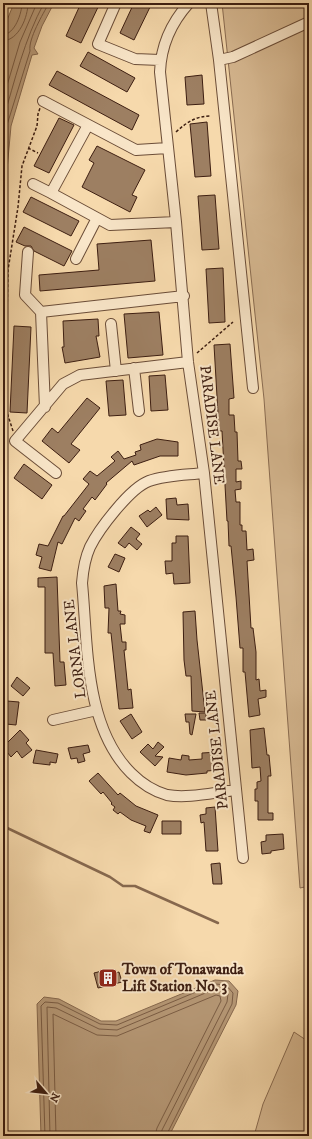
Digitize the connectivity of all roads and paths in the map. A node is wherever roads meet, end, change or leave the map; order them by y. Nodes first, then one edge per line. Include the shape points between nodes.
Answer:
1 (116, 3) edge
2 (189, 3) edge
3 (211, 3) edge
4 (309, 22) edge
5 (160, 60) junction
6 (219, 60) junction
7 (43, 101) joint
8 (211, 116) dead end
9 (88, 125) junction
10 (175, 133) dead end
11 (28, 148) junction
12 (168, 148) junction
13 (38, 153) dead end
14 (33, 184) dead end
15 (51, 193) junction
16 (97, 218) junction
17 (176, 222) junction
18 (28, 252) dead end
19 (76, 259) dead end
20 (184, 296) junction
21 (41, 312) junction
22 (233, 322) dead end
23 (111, 324) dead end
24 (188, 362) junction
25 (134, 368) junction
26 (116, 370) junction
27 (253, 388) dead end
28 (45, 407) junction
29 (140, 411) dead end
30 (15, 441) junction
31 (56, 473) dead end
32 (204, 473) junction
33 (97, 710) junction
34 (53, 720) dead end
35 (236, 790) junction
36 (243, 858) dead end

1 - 5 street via 98,44 135,59
2 - 5 street, PARADISE LANE via 175,20
3 - 6 street
4 - 6 street via 233,57
5 - 12 street, PARADISE LANE
6 - 27 street
7 - 9 street
7 - 11 path
8 - 10 path via 200,116
9 - 12 street via 136,150
9 - 15 street
11 - 13 path
11 - 30 path via 22,166 8,270 5,406
12 - 17 street, PARADISE LANE
14 - 15 street
15 - 16 street
16 - 17 street via 110,225
16 - 19 street
17 - 20 street, PARADISE LANE
18 - 21 street via 25,295
20 - 21 street
20 - 24 street, PARADISE LANE
21 - 28 street
22 - 24 path
23 - 26 street
24 - 25 street
24 - 32 street, PARADISE LANE
25 - 26 street
25 - 29 street
26 - 28 street via 80,374 63,384
28 - 30 street
30 - 31 street
32 - 33 street, LORNA LANE via 160,478 137,488 97,535 90,547 83,569 82,583 92,690
32 - 35 street, PARADISE LANE
33 - 34 street
33 - 35 street, LORNA LANE via 102,727 118,757 137,779 149,787 168,795 179,796
35 - 36 street, PARADISE LANE

